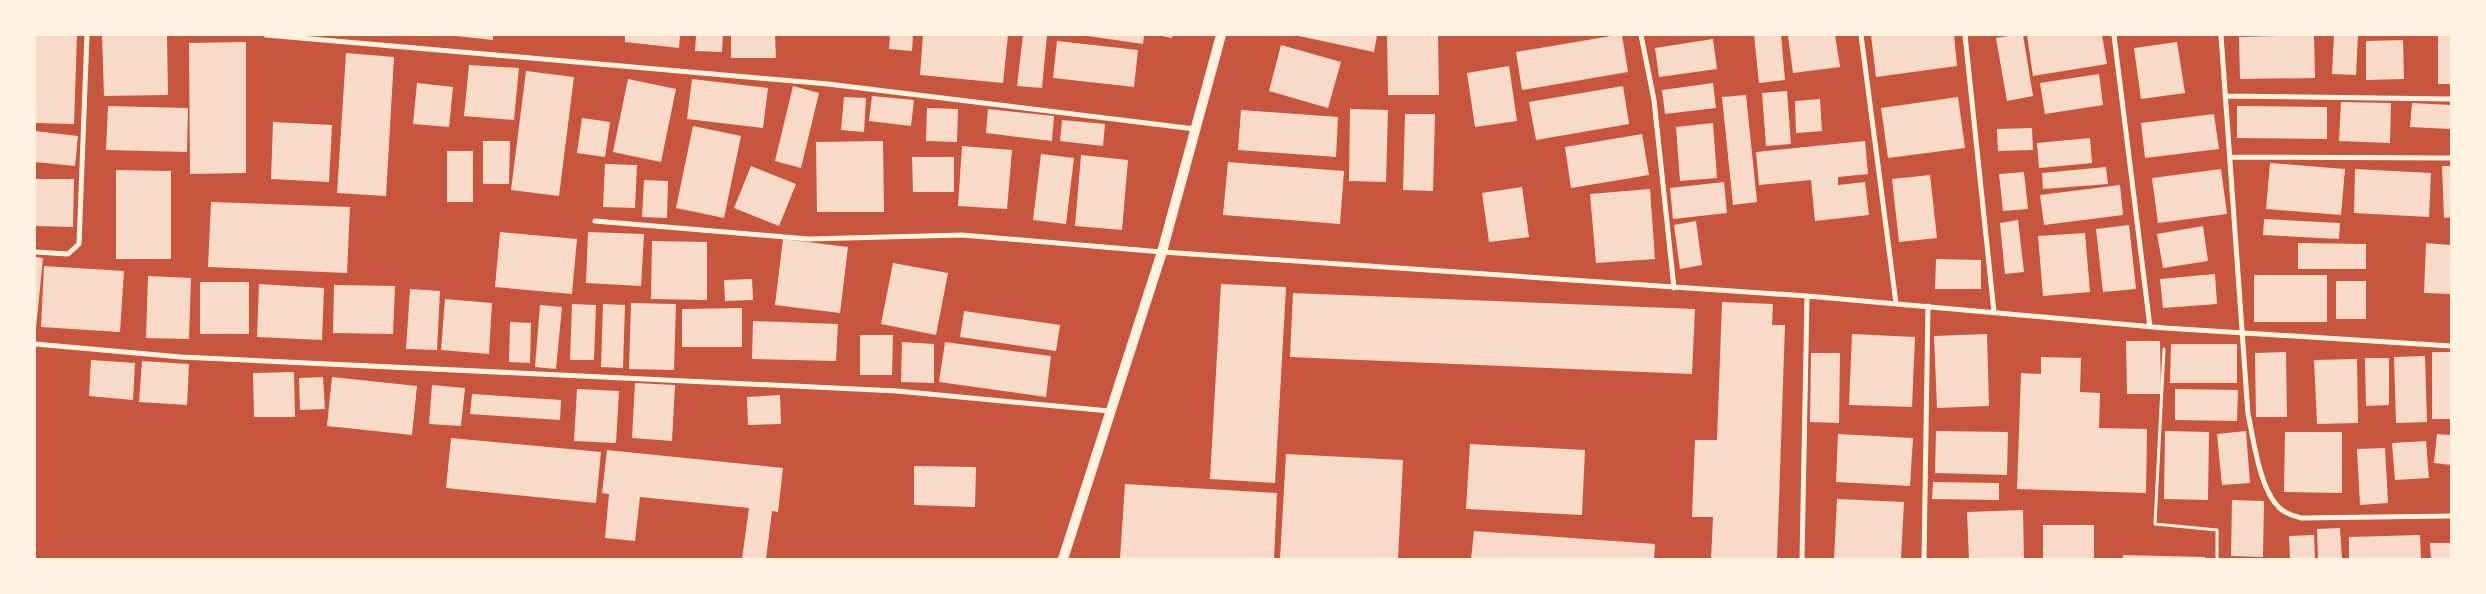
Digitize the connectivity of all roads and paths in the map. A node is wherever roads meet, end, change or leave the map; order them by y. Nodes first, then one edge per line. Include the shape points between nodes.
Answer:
1 (87, 35) edge
2 (266, 35) edge
3 (1221, 35) edge
4 (1641, 35) edge
5 (1861, 35) edge
6 (1965, 35) edge
7 (2114, 35) edge
8 (2221, 35) edge
9 (2225, 96) junction
10 (2451, 99) edge
11 (1196, 129) junction
12 (2230, 157) junction
13 (2451, 158) edge
14 (595, 221) dead end
15 (35, 252) edge
16 (1162, 252) junction
17 (1674, 288) junction
18 (1807, 296) junction
19 (1896, 303) junction
20 (1928, 306) junction
21 (1994, 312) junction
22 (2150, 327) junction
23 (2165, 328) junction
24 (2243, 333) junction
25 (35, 344) edge
26 (2451, 346) edge
27 (1109, 411) junction
28 (2451, 516) edge
29 (1063, 559) edge
30 (1802, 559) edge
31 (1924, 559) edge
32 (2217, 559) edge

1 - 15 street via 79,244 68,254
2 - 11 street via 828,84
3 - 11 main road
4 - 17 street via 1654,100
5 - 19 street
6 - 21 street
7 - 22 street
8 - 9 street
9 - 10 street
9 - 12 street
11 - 16 main road
12 - 13 street
12 - 24 street
14 - 16 street via 808,239 962,235
16 - 17 street
16 - 27 main road
17 - 18 street
18 - 19 street
18 - 30 street
19 - 20 street
20 - 21 street
20 - 31 street
21 - 22 street
22 - 23 street
23 - 24 street
23 - 32 path via 2155,524 2217,530
24 - 26 street
24 - 28 street via 2248,414 2255,446 2271,498 2283,510 2301,518
25 - 27 street via 181,357 897,391
27 - 29 main road

